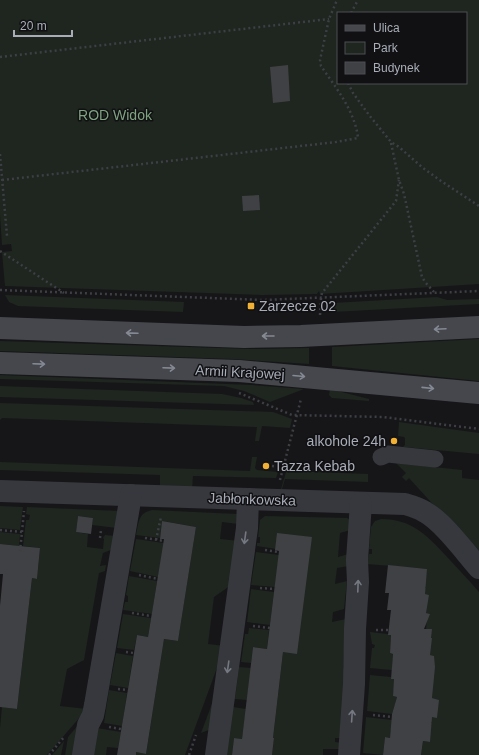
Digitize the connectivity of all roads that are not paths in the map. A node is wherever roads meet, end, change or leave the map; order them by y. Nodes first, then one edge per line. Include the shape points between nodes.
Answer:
1 (479, 327) edge
2 (0, 328) edge
3 (0, 363) edge
4 (479, 393) edge
5 (381, 457) dead end
6 (435, 459) dead end
7 (0, 491) edge
8 (131, 495) junction
9 (248, 499) junction
10 (361, 503) junction
11 (479, 568) edge
12 (83, 755) edge
13 (216, 755) edge
14 (349, 755) edge

1 -> 2 main road via 302,336
3 -> 4 main road, Armii Krajowej via 239,371
5 - 6 street via 388,454
7 - 8 street, Jabłonkowska
8 - 9 street, Jabłonkowska
8 - 12 street via 95,705 88,725
9 - 10 street, Jabłonkowska
9 -> 13 street via 247,528
10 - 11 street, Jabłonkowska via 405,504 425,512 442,526
14 -> 10 street

